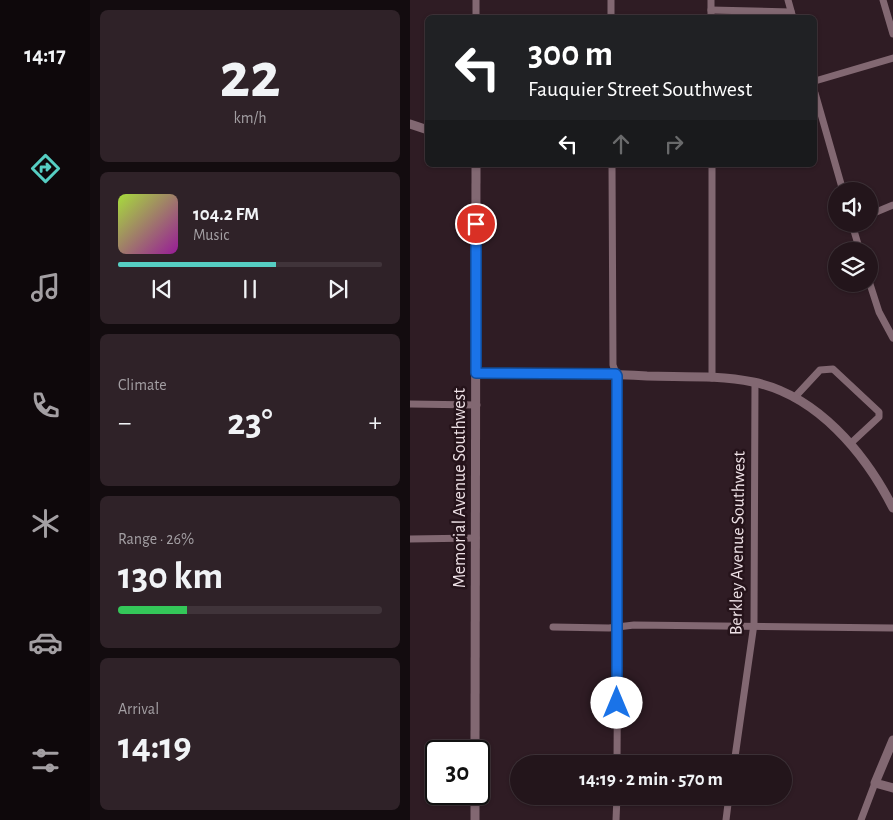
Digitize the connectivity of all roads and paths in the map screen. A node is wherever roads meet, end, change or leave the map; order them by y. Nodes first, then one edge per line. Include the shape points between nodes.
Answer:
1 (476, 0) edge
2 (611, 0) edge
3 (711, 0) edge
4 (788, 0) edge
5 (883, 0) edge
6 (711, 14) edge
7 (476, 15) edge
8 (611, 15) edge
9 (792, 15) edge
10 (893, 34) edge
11 (893, 58) edge
12 (817, 80) edge
13 (817, 100) edge
14 (410, 124) edge
15 (425, 129) edge
16 (476, 167) edge
17 (612, 167) edge
18 (712, 167) edge
19 (840, 182) edge
20 (893, 205) edge
21 (878, 211) edge
22 (873, 292) edge
23 (893, 338) edge
24 (476, 373) junction
25 (616, 374) junction
26 (712, 378) junction
27 (755, 382) junction
28 (794, 398) junction
29 (410, 404) edge
30 (477, 405) junction
31 (850, 444) junction
32 (893, 508) edge
33 (410, 538) edge
34 (476, 538) junction
35 (553, 627) dead end
36 (617, 627) junction
37 (754, 627) junction
38 (893, 628) edge
39 (475, 740) edge
40 (893, 740) edge
41 (617, 755) edge
42 (735, 755) edge
43 (875, 783) junction
44 (893, 788) edge
45 (475, 805) edge
46 (616, 805) edge
47 (728, 805) edge
48 (474, 820) edge
49 (616, 820) edge
50 (726, 820) edge
51 (861, 820) edge

1 - 7 street
2 - 8 street
3 - 6 street
4 - 9 street
5 - 10 street
6 - 9 street
11 - 12 street
13 - 19 street
14 - 15 street
16 - 24 street, Memorial Avenue Southwest
17 - 25 street via 613,365
18 - 26 street
20 - 21 street
22 - 23 street
24 - 25 street
24 - 30 street, Memorial Avenue Southwest
25 - 26 street
25 - 36 street via 619,417
26 - 27 street
27 - 28 street
27 - 37 street, Berkley Avenue Southwest
28 - 31 street via 829,423
28 - 31 street via 820,370 833,370 879,412 879,417
29 - 30 street
30 - 34 street, Memorial Avenue Southwest
31 - 32 street via 872,471
33 - 34 street
34 - 39 street, Memorial Avenue Southwest
35 - 36 street
36 - 37 street
36 - 41 street
37 - 38 street
37 - 42 street, Berkley Avenue Southwest
40 - 43 street
43 - 44 street
43 - 51 street
45 - 48 street
46 - 49 street
47 - 50 street

